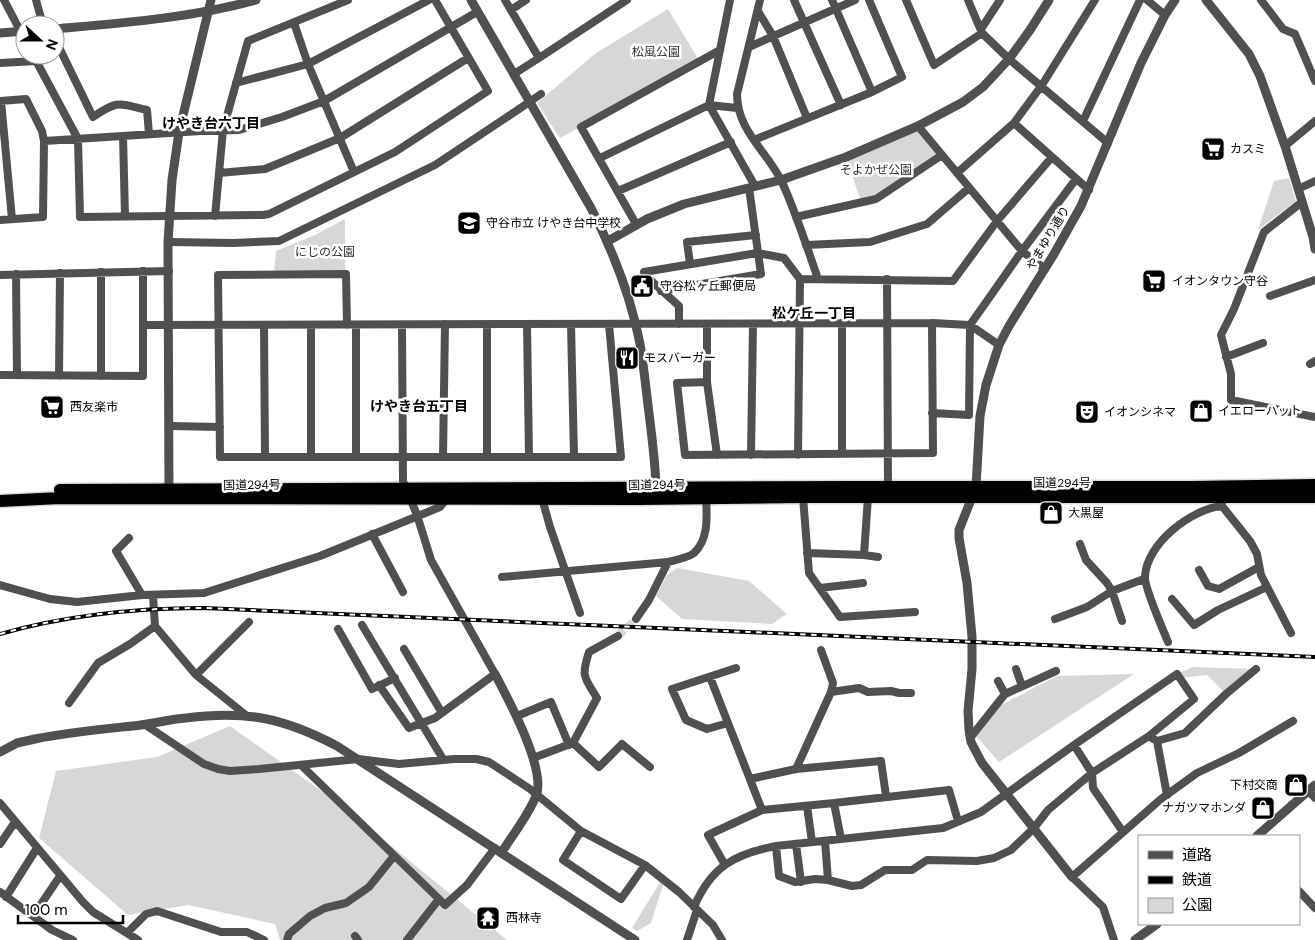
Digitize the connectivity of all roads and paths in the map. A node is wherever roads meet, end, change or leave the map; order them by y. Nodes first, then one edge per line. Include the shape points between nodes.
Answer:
1 (36, 0) edge
2 (211, 0) edge
3 (256, 0) edge
4 (348, 0) edge
5 (429, 0) edge
6 (435, 0) edge
7 (471, 0) edge
8 (506, 0) edge
9 (526, 0) edge
10 (627, 0) edge
11 (730, 0) edge
12 (760, 0) edge
13 (794, 0) edge
14 (832, 0) edge
15 (854, 0) edge
16 (869, 0) edge
17 (906, 0) edge
18 (968, 0) edge
19 (1000, 0) edge
20 (1049, 0) edge
21 (1095, 0) edge
22 (1140, 0) edge
23 (1147, 0) edge
24 (1174, 0) edge
25 (1206, 0) edge
26 (1261, 0) edge
27 (4, 2) edge
28 (836, 8) junction
29 (511, 10) junction
30 (758, 11) junction
31 (209, 12) junction
32 (477, 12) junction
33 (40, 15) edge
34 (1165, 15) junction
35 (15, 19) edge
36 (294, 23) junction
37 (803, 23) junction
38 (451, 26) junction
39 (65, 28) edge
40 (982, 31) junction
41 (15, 32) edge
42 (0, 33) edge
43 (773, 36) junction
44 (749, 47) junction
45 (720, 50) junction
46 (468, 58) junction
47 (539, 58) junction
48 (1010, 59) junction
49 (65, 60) edge
50 (15, 61) edge
51 (0, 63) edge
52 (308, 64) junction
53 (39, 65) edge
54 (514, 74) junction
55 (1315, 81) edge
56 (236, 83) junction
57 (1042, 85) junction
58 (872, 92) junction
59 (541, 94) dead end
60 (1, 101) edge
61 (324, 101) junction
62 (709, 105) junction
63 (841, 105) junction
64 (737, 108) junction
65 (807, 118) junction
66 (1083, 121) junction
67 (1315, 121) edge
68 (1014, 123) junction
69 (918, 126) junction
70 (223, 130) junction
71 (179, 132) junction
72 (149, 134) junction
73 (123, 136) junction
74 (340, 138) junction
75 (78, 139) junction
76 (754, 140) junction
77 (44, 142) junction
78 (731, 142) junction
79 (1108, 143) junction
80 (1285, 146) junction
81 (942, 155) junction
82 (1052, 157) junction
83 (600, 158) junction
84 (354, 172) junction
85 (219, 173) junction
86 (957, 173) junction
87 (1076, 179) junction
88 (781, 180) junction
89 (1315, 181) edge
90 (752, 187) junction
91 (969, 188) junction
92 (1298, 189) junction
93 (1088, 190) junction
94 (618, 191) junction
95 (1302, 202) junction
96 (125, 216) junction
97 (170, 216) junction
98 (215, 216) junction
99 (796, 218) junction
100 (12, 219) junction
101 (0, 220) edge
102 (997, 221) junction
103 (636, 224) junction
104 (756, 235) junction
105 (608, 241) junction
106 (168, 242) junction
107 (806, 245) junction
108 (1315, 249) edge
109 (1022, 251) junction
110 (758, 253) junction
111 (690, 264) junction
112 (1045, 269) junction
113 (143, 271) junction
114 (169, 271) junction
115 (101, 272) junction
116 (60, 273) junction
117 (16, 274) junction
118 (0, 275) edge
119 (800, 279) junction
120 (818, 279) junction
121 (887, 279) junction
122 (1315, 280) edge
123 (661, 291) junction
124 (1270, 296) dead end
125 (842, 323) junction
126 (887, 323) junction
127 (932, 323) junction
128 (402, 324) junction
129 (445, 324) junction
130 (487, 324) junction
131 (527, 324) junction
132 (570, 324) junction
133 (609, 324) junction
134 (636, 324) junction
135 (679, 324) junction
136 (707, 324) junction
137 (754, 324) junction
138 (798, 324) junction
139 (143, 325) junction
140 (169, 325) junction
141 (219, 325) junction
142 (264, 325) junction
143 (311, 325) junction
144 (347, 325) junction
145 (356, 325) junction
146 (970, 325) junction
147 (1263, 343) dead end
148 (999, 345) junction
149 (1226, 357) junction
150 (0, 375) edge
151 (17, 375) junction
152 (59, 376) junction
153 (101, 376) junction
154 (707, 382) junction
155 (932, 413) junction
156 (1315, 416) edge
157 (170, 426) junction
158 (220, 426) junction
159 (888, 453) junction
160 (798, 454) junction
161 (842, 454) junction
162 (717, 455) junction
163 (751, 455) junction
164 (265, 457) junction
165 (311, 457) junction
166 (356, 457) junction
167 (402, 457) junction
168 (443, 457) junction
169 (487, 457) junction
170 (529, 457) junction
171 (574, 457) junction
172 (1315, 485) edge
173 (888, 487) junction
174 (974, 492) junction
175 (0, 493) edge
176 (541, 493) junction
177 (656, 493) junction
178 (169, 494) junction
179 (408, 494) junction
180 (1223, 496) junction
181 (803, 497) junction
182 (868, 497) junction
183 (1315, 497) edge
184 (706, 498) junction
185 (446, 499) junction
186 (0, 502) edge
187 (417, 516) junction
188 (372, 534) junction
189 (129, 538) dead end
190 (1080, 544) dead end
191 (807, 554) junction
192 (864, 555) junction
193 (878, 557) dead end
194 (668, 562) junction
195 (1260, 567) junction
196 (565, 570) junction
197 (1199, 570) dead end
198 (502, 577) dead end
199 (1144, 579) junction
200 (863, 583) dead end
201 (0, 585) edge
202 (1268, 587) junction
203 (820, 588) junction
204 (1112, 591) junction
205 (403, 592) dead end
206 (142, 595) junction
207 (153, 596) junction
208 (1172, 599) dead end
209 (915, 612) dead end
210 (580, 613) dead end
211 (636, 619) tunnel mouth
212 (1054, 619) dead end
213 (1122, 621) dead end
214 (249, 622) dead end
215 (362, 625) dead end
216 (155, 626) junction
217 (338, 628) dead end
218 (1291, 633) dead end
219 (618, 636) tunnel mouth
220 (1168, 642) dead end
221 (404, 649) dead end
222 (821, 650) dead end
223 (736, 668) dead end
224 (1016, 669) dead end
225 (1256, 669) dead end
226 (1056, 671) dead end
227 (196, 674) junction
228 (496, 674) junction
229 (710, 677) junction
230 (395, 678) junction
231 (998, 681) dead end
232 (379, 685) junction
233 (1022, 686) junction
234 (831, 692) junction
235 (911, 693) dead end
236 (1005, 694) junction
237 (69, 703) dead end
238 (442, 713) junction
239 (247, 716) junction
240 (517, 716) junction
241 (1293, 722) dead end
242 (422, 723) junction
243 (728, 723) junction
244 (144, 724) junction
245 (1149, 736) junction
246 (970, 738) junction
247 (1157, 741) junction
248 (571, 744) junction
249 (1074, 745) junction
250 (0, 752) edge
251 (533, 758) junction
252 (358, 759) junction
253 (443, 759) junction
254 (301, 765) junction
255 (650, 767) dead end
256 (796, 769) junction
257 (1092, 773) junction
258 (750, 779) junction
259 (1313, 791) edge
260 (1007, 794) junction
261 (537, 795) junction
262 (1167, 795) junction
263 (886, 796) junction
264 (0, 803) edge
265 (834, 803) junction
266 (807, 806) junction
267 (762, 810) junction
268 (958, 821) junction
269 (15, 822) junction
270 (1034, 828) junction
271 (580, 831) junction
272 (1123, 832) junction
273 (1258, 835) edge
274 (841, 839) junction
275 (825, 841) junction
276 (812, 842) junction
277 (0, 844) edge
278 (796, 844) junction
279 (776, 846) junction
280 (36, 848) junction
281 (498, 850) junction
282 (394, 856) junction
283 (725, 865) junction
284 (645, 866) junction
285 (60, 876) junction
286 (1072, 877) junction
287 (828, 880) junction
288 (801, 882) junction
289 (1300, 892) edge
290 (3, 895) edge
291 (439, 899) junction
292 (695, 908) junction
293 (1315, 908) edge
294 (33, 916) junction
295 (1156, 925) edge
296 (131, 937) edge
297 (73, 940) edge
298 (264, 940) edge
299 (287, 940) edge
300 (407, 940) edge
301 (635, 940) edge
302 (687, 940) edge
303 (722, 940) edge
304 (1114, 940) edge
305 (1135, 940) edge

1 - 33 street
2 - 31 street
3 - 31 street
4 - 36 street
5 - 52 street
6 - 38 street
7 - 32 street
8 - 29 street
9 - 29 street
10 - 47 street
11 - 45 street
12 - 30 street
13 - 37 street
14 - 28 street
15 - 28 street
16 - 58 street via 902,77
17 - 40 street via 934,65
18 - 40 street
19 - 40 street
20 - 48 street
21 - 57 street
22 - 66 street
23 - 34 street
24 - 34 street, やまゆり通り
25 - 80 street via 1249,54
26 - 55 street via 1283,29 1295,34
27 - 35 street
28 - 37 street
28 - 58 street
29 - 47 street
30 - 43 street
30 - 44 street
31 - 39 street
31 - 71 street
32 - 38 street
32 - 54 street
34 - 79 street, やまゆり通り
36 - 52 street
36 - 56 street via 248,41
37 - 43 street
37 - 63 street
38 - 46 street
38 - 61 street
40 - 48 street
41 - 42 street
43 - 44 street
43 - 65 street
44 - 64 street via 737,94
45 - 62 street
45 - 83 street via 581,128
46 - 74 street
46 - 84 street via 488,90 396,152
47 - 54 street
48 - 57 street
48 - 69 street via 963,102
49 - 72 street via 93,117 111,105 122,104 147,110
50 - 51 street
52 - 56 street
52 - 61 street
53 - 75 street
54 - 105 street
56 - 70 street
57 - 66 street
57 - 68 street
58 - 63 street
59 - 106 street, bridge via 435,164 279,241
60 - 77 street via 26,99 42,130
60 - 100 street
61 - 70 street via 239,130
61 - 74 street
62 - 64 street
62 - 78 street
62 - 83 street
63 - 65 street
64 - 76 street
65 - 76 street
66 - 79 street
67 - 80 street
68 - 82 street
68 - 86 street
69 - 81 street
69 - 88 street
70 - 71 street
70 - 85 street
71 - 72 street
71 - 97 street
72 - 73 street
73 - 75 street
73 - 96 street
74 - 84 street
74 - 85 street via 265,169
75 - 77 street
75 - 96 street via 80,217
76 - 88 street
77 - 100 street via 43,217
78 - 90 street
78 - 94 street
79 - 93 street, やまゆり通り
80 - 92 street
81 - 86 street
81 - 99 street via 876,199
82 - 87 street
82 - 102 street
83 - 94 street
84 - 98 street via 269,214
85 - 98 street
86 - 91 street
87 - 93 street
87 - 109 street
88 - 90 street
88 - 99 street
89 - 92 street
90 - 103 street via 684,204
90 - 104 street
91 - 102 street
91 - 107 street via 927,224 870,242
92 - 95 street
93 - 112 street, やまゆり通り
94 - 103 street
95 - 108 street
95 - 149 street via 1264,232 1221,335
96 - 97 street
97 - 98 street
97 - 106 street
99 - 107 street
100 - 101 street
102 - 109 street
102 - 121 street via 953,281
103 - 105 street
104 - 110 street
104 - 111 street via 687,242
105 - 134 street
106 - 114 street
107 - 120 street
109 - 112 street
109 - 146 street
110 - 111 street
110 - 119 street via 784,258
110 - 123 street via 761,274
111 - 123 street via 644,272
112 - 148 street, やまゆり通り
113 - 114 street
113 - 115 street
113 - 139 street
114 - 140 street
115 - 116 street
115 - 153 street
116 - 117 street
116 - 152 street
117 - 118 street
117 - 151 street
119 - 120 street
119 - 138 street
120 - 121 street
121 - 126 street
122 - 124 street
123 - 135 street via 679,306
125 - 126 street
125 - 138 street
125 - 161 street
126 - 127 street
126 - 159 street
127 - 146 street
127 - 155 street
128 - 129 street
128 - 145 street
128 - 167 street
129 - 130 street
129 - 168 street
130 - 131 street
130 - 169 street
131 - 132 street
131 - 170 street
132 - 133 street
132 - 171 street
133 - 134 street
133 - 171 street via 621,457
134 - 135 street
134 - 177 street via 653,445
135 - 136 street
136 - 137 street
136 - 154 street
137 - 138 street
137 - 163 street
138 - 160 street
139 - 140 street
139 - 153 street via 143,376
140 - 141 street
140 - 157 street
141 - 142 street
141 - 144 street via 218,275 346,274
141 - 158 street
142 - 143 street
142 - 164 street
143 - 144 street
143 - 165 street
144 - 145 street
145 - 166 street
146 - 148 street
146 - 155 street via 969,415
147 - 149 street
148 - 174 street, やまゆり通り via 983,401
149 - 156 street via 1231,374 1231,400
150 - 151 street
151 - 152 street
152 - 153 street
154 - 162 street
154 - 162 street via 676,383 685,455
155 - 159 street via 933,453
157 - 158 street
157 - 178 street
158 - 164 street via 220,457
159 - 161 street
159 - 173 street
160 - 161 street
160 - 163 street
162 - 163 street
164 - 165 street
165 - 166 street
166 - 167 street
167 - 168 street
167 - 179 street via 403,481
168 - 169 street
169 - 170 street
170 - 171 street
172 - 180 highway, 国道294号
173 - 174 highway, 国道294号
173 - 177 highway, 国道294号
174 - 180 highway, 国道294号
174 - 182 highway, 国道294号
174 - 246 street, やまゆり通り via 959,530 972,637 968,711
175 - 178 highway, 国道294号 via 59,490
176 - 177 highway, 国道294号
176 - 179 highway, 国道294号
176 - 185 highway, 国道294号
176 - 196 street
177 - 184 highway, 国道294号
178 - 179 highway, 国道294号
178 - 186 highway, 国道294号
179 - 185 highway, 国道294号
179 - 187 street
180 - 183 highway, 国道294号
180 - 195 street via 1257,554
180 - 199 street via 1170,531 1149,560
181 - 182 highway, 国道294号
181 - 184 highway, 国道294号
181 - 191 street
182 - 192 street
184 - 194 street via 707,524 699,545 693,554
185 - 187 street via 440,507
187 - 188 street
187 - 228 street via 431,560
188 - 205 street
188 - 207 street via 320,556 204,593
189 - 206 street via 116,551
190 - 204 street via 1086,560
191 - 192 street
191 - 203 street via 809,573
192 - 193 street
194 - 196 street
194 - 211 street
195 - 197 street via 1219,589 1208,586
195 - 202 street
196 - 198 street
196 - 210 street
199 - 204 street
199 - 220 street
200 - 203 street
201 - 206 street via 50,599 77,602
202 - 208 street via 1194,625
202 - 218 street
203 - 209 street via 840,617
204 - 212 street via 1087,607
204 - 213 street
206 - 207 street
207 - 216 street
214 - 227 street
215 - 230 street
216 - 227 street
216 - 237 street via 98,663
217 - 232 street via 372,689
219 - 248 street via 589,652 583,670 596,698
221 - 238 street
222 - 234 street via 833,683
223 - 229 street
224 - 233 street
225 - 247 street via 1185,733
226 - 233 street
227 - 239 street
228 - 238 street
228 - 240 street
229 - 243 street
229 - 243 street via 672,690 686,720 707,729
230 - 232 street
230 - 242 street
231 - 236 street
232 - 242 street via 408,728
233 - 236 street
234 - 235 street via 859,688 868,692
234 - 256 street
236 - 246 street
238 - 242 street
239 - 244 street via 200,716
239 - 252 street via 300,728
240 - 248 street via 551,702
240 - 251 street
241 - 262 street via 1197,773
242 - 253 street
243 - 258 street
244 - 250 street via 42,737 17,743
244 - 254 street via 204,764 218,769
245 - 247 street
245 - 249 street via 1194,699 1177,674
245 - 257 street
246 - 260 street via 982,763
247 - 262 street
248 - 251 street
248 - 255 street via 599,767 622,744
249 - 257 street
249 - 260 street
251 - 261 street
252 - 253 street via 399,764
252 - 254 street
252 - 281 street
253 - 261 street via 489,762
254 - 282 street
256 - 258 street
256 - 263 street via 881,761
257 - 270 street via 1048,810
257 - 272 street via 1093,788
258 - 267 street
259 - 273 street
260 - 268 street via 981,812
260 - 270 street
261 - 271 street
261 - 281 street
262 - 272 street
263 - 265 street
263 - 268 street via 949,790
264 - 269 street
265 - 266 street
265 - 274 street
266 - 267 street
266 - 276 street
267 - 283 street via 708,835
268 - 274 street via 943,828
269 - 277 street
269 - 280 street
270 - 286 street
270 - 287 street via 1011,850 994,858 927,860 912,870 885,870 861,886
271 - 284 street
271 - 284 street via 563,860 621,899
272 - 286 street
274 - 275 street
275 - 276 street
275 - 287 street
276 - 278 street
278 - 279 street
278 - 288 street
279 - 283 street via 742,855
279 - 288 street via 779,876
280 - 285 street
280 - 290 street
281 - 291 street via 445,905
281 - 301 street
282 - 291 street
282 - 299 street via 369,887 346,903 324,908 310,916
283 - 292 street via 701,890
284 - 292 street
285 - 294 street
285 - 296 street via 93,912
286 - 304 street via 1103,907
287 - 288 street
289 - 293 street
290 - 294 street
291 - 300 street
292 - 302 street
292 - 303 street via 713,925
294 - 297 street
295 - 305 street
296 - 298 street via 146,914 158,911 221,932 247,932

